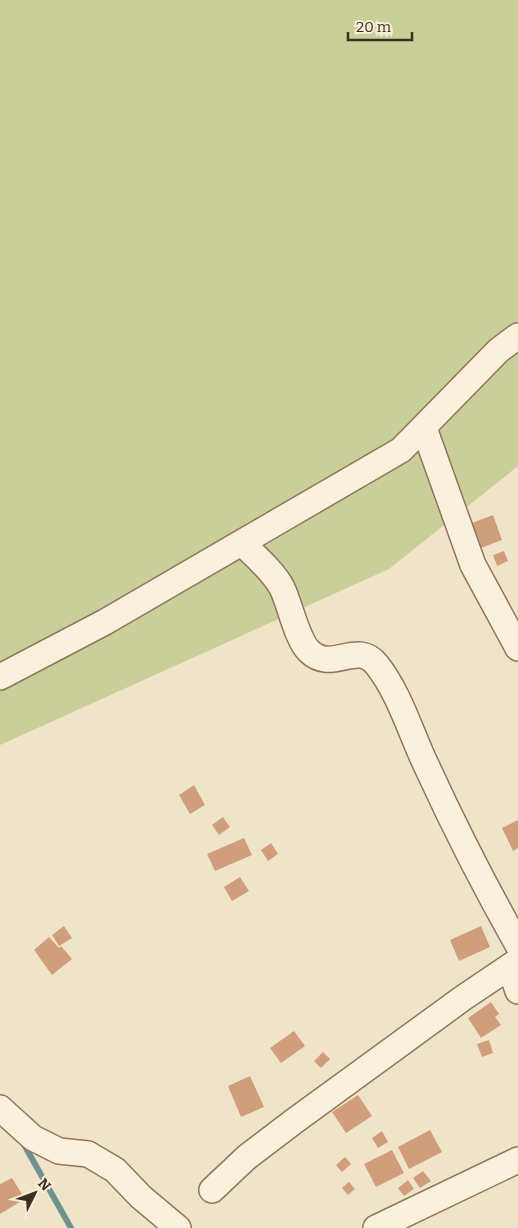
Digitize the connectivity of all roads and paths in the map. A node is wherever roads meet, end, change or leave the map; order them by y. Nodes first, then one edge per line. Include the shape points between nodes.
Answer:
1 (518, 336) edge
2 (424, 428) junction
3 (242, 543) junction
4 (518, 648) edge
5 (0, 677) edge
6 (515, 958) edge
7 (518, 991) edge
8 (0, 1108) edge
9 (518, 1160) edge
10 (212, 1190) dead end
11 (178, 1228) edge
12 (376, 1228) edge

1 - 2 street via 499,350
2 - 3 street via 401,450
2 - 4 street via 473,565
3 - 5 street
3 - 6 street via 282,587 307,650 321,660 339,659 354,653 377,665 393,691
6 - 7 street
6 - 10 street via 246,1157
8 - 11 street via 33,1138 59,1151 88,1154 115,1170
9 - 12 street

